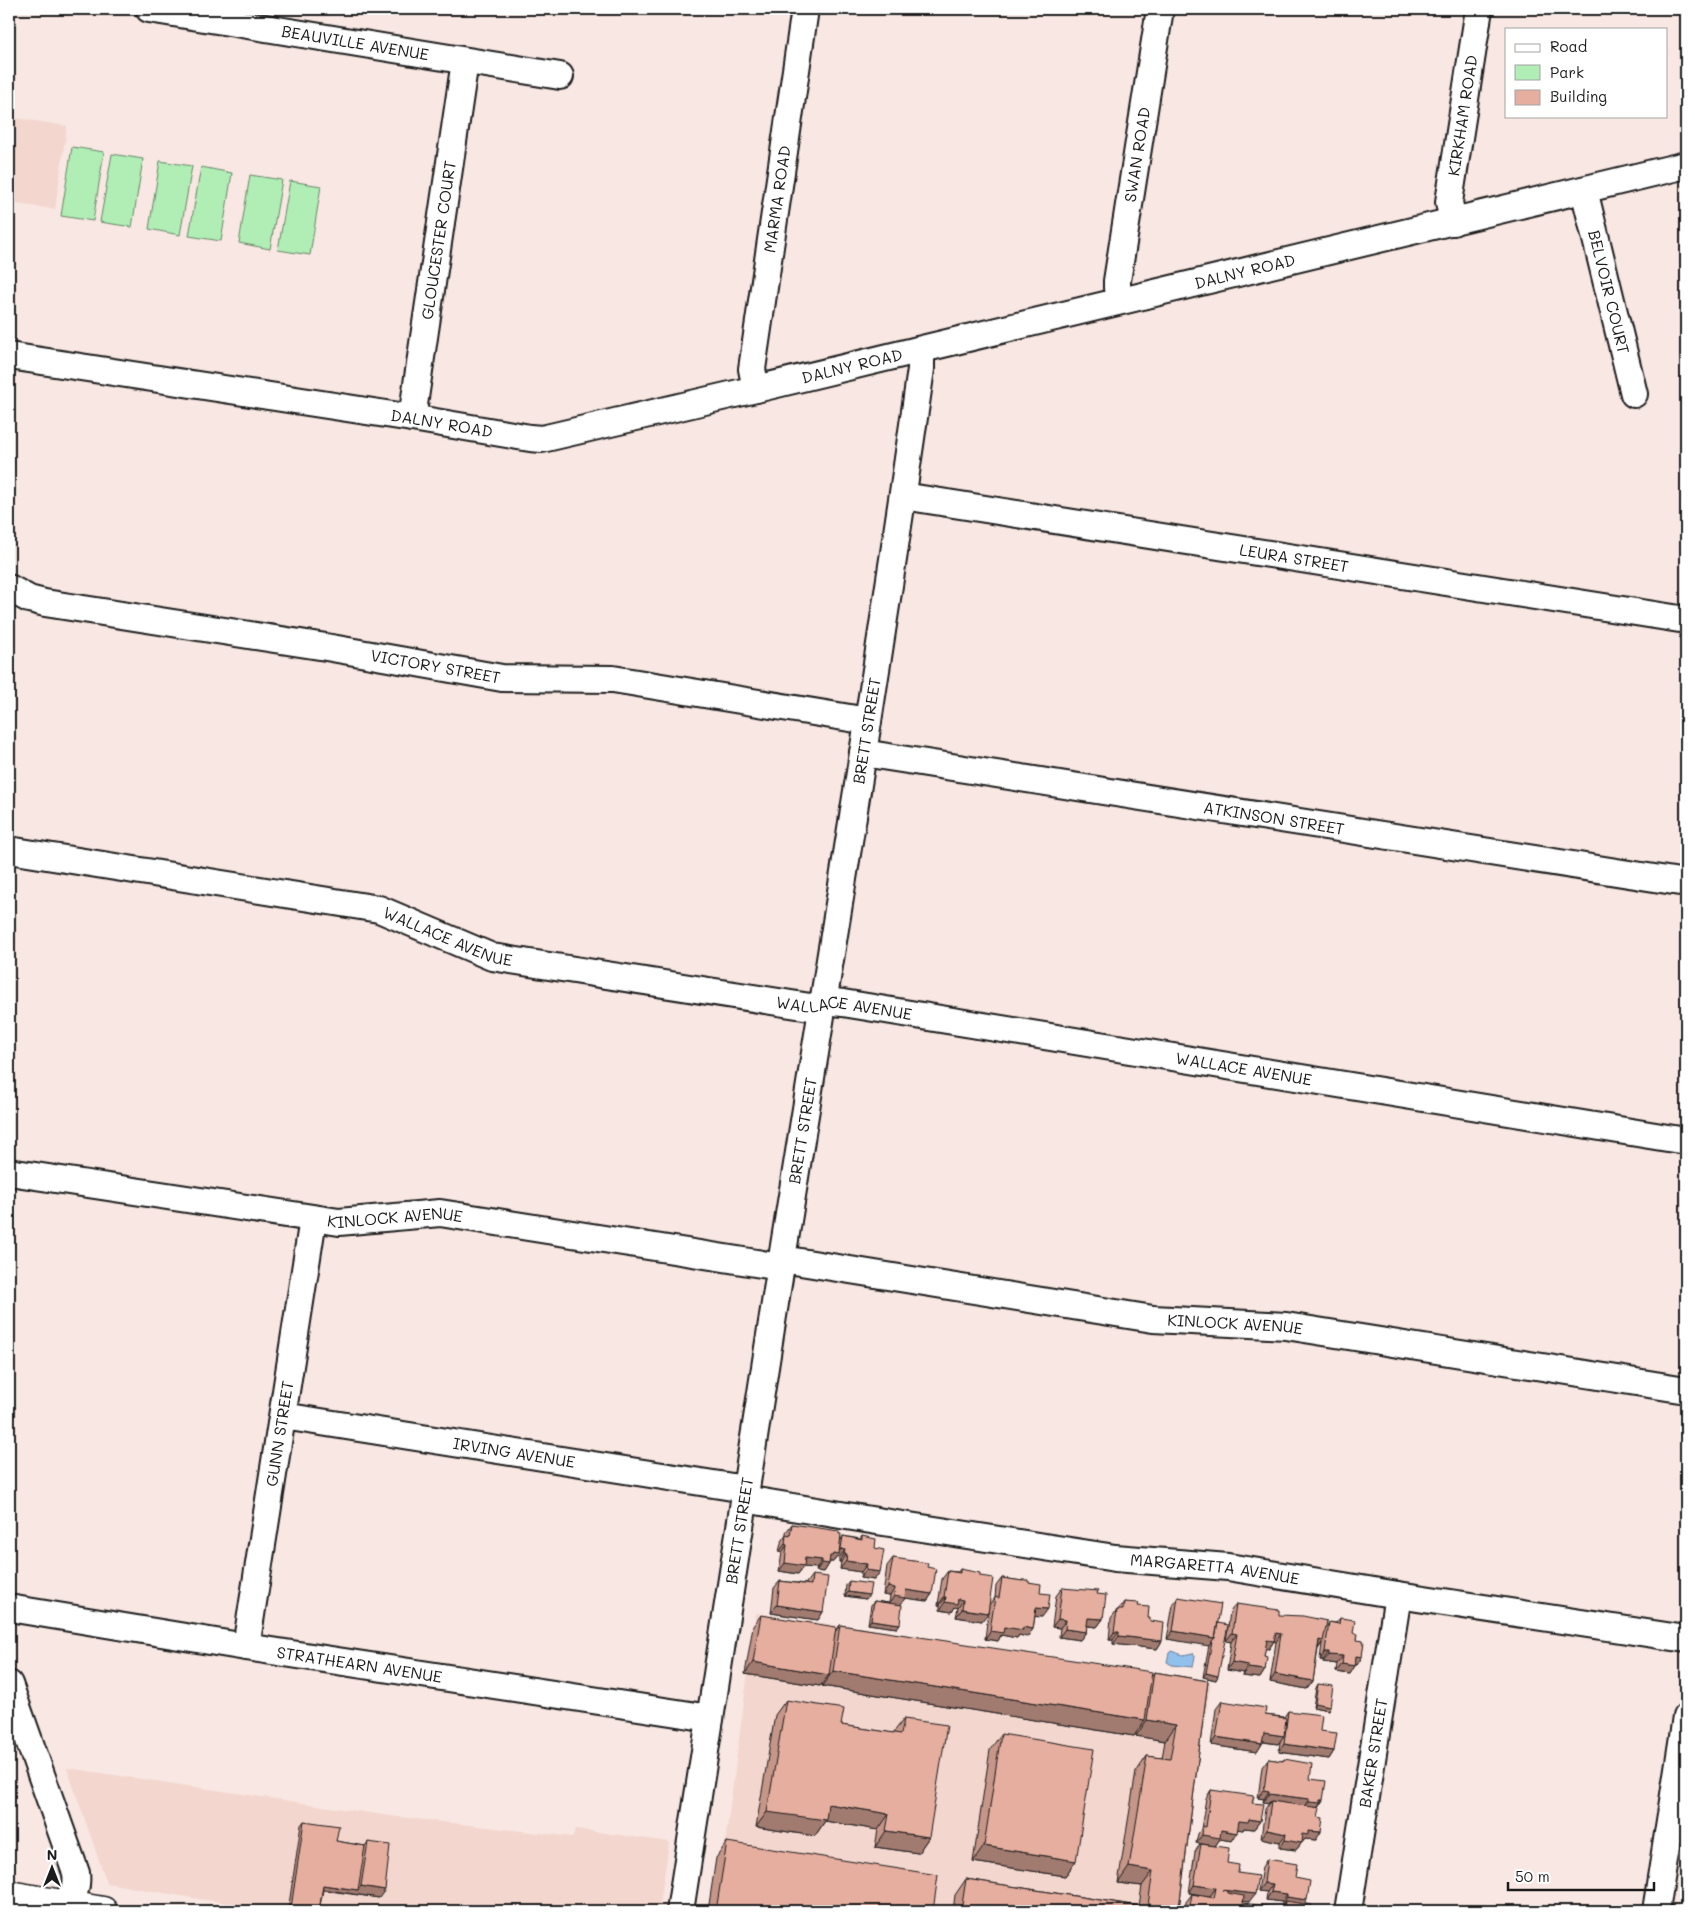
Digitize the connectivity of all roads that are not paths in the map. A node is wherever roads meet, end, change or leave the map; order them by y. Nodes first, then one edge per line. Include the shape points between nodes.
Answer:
1 (149, 9) edge
2 (805, 9) edge
3 (1160, 9) edge
4 (1479, 9) edge
5 (466, 61) junction
6 (560, 76) dead end
7 (1686, 165) edge
8 (1584, 190) junction
9 (1453, 222) junction
10 (1122, 300) junction
11 (918, 350) junction
12 (9, 356) edge
13 (756, 389) junction
14 (1634, 394) dead end
15 (412, 418) junction
16 (903, 496) junction
17 (9, 588) edge
18 (1686, 620) edge
19 (868, 721) junction
20 (863, 753) junction
21 (9, 850) edge
22 (1686, 883) edge
23 (824, 1004) junction
24 (1686, 1141) edge
25 (9, 1172) edge
26 (313, 1219) junction
27 (781, 1263) junction
28 (1686, 1390) edge
29 (283, 1416) junction
30 (745, 1494) junction
31 (1398, 1595) junction
32 (9, 1608) edge
33 (1686, 1639) edge
34 (246, 1647) junction
35 (9, 1684) edge
36 (1686, 1717) edge
37 (710, 1718) junction
38 (10, 1896) edge
39 (61, 1908) edge
40 (103, 1911) edge
41 (680, 1911) edge
42 (1348, 1911) edge
43 (1656, 1911) edge

1 - 5 street, BEAUVILLE AVENUE
2 - 13 street, MARMA ROAD via 752,369
3 - 10 street, SWAN ROAD via 1117,281
4 - 9 street, KIRKHAM ROAD via 1449,202
5 - 6 street, BEAUVILLE AVENUE
5 - 15 street, GLOUCESTER COURT
7 - 8 street, DALNY ROAD
8 - 9 street, DALNY ROAD
8 - 14 street, BELVOIR COURT
9 - 10 street, DALNY ROAD
10 - 11 street, DALNY ROAD
11 - 13 street, DALNY ROAD
11 - 16 street, BRETT STREET via 921,369
12 - 15 street, DALNY ROAD
13 - 15 street, DALNY ROAD via 542,439
16 - 18 street, LEURA STREET
16 - 19 street, BRETT STREET
17 - 19 street, VICTORY STREET via 45,603 502,678 613,680
19 - 20 street, BRETT STREET
20 - 22 street, ATKINSON STREET
20 - 23 street, BRETT STREET
21 - 23 street, WALLACE AVENUE via 379,909 492,957 810,1007
23 - 24 street, WALLACE AVENUE via 843,1003
23 - 27 street, BRETT STREET
25 - 26 street, KINLOCK AVENUE
26 - 27 street, KINLOCK AVENUE via 339,1222 440,1213
26 - 29 street, GUNN STREET
27 - 28 street, KINLOCK AVENUE via 1153,1319 1286,1326
27 - 30 street, BRETT STREET
29 - 30 street, IRVING AVENUE
29 - 34 street, GUNN STREET
30 - 31 street, MARGARETTA AVENUE via 876,1521 1115,1558 1228,1567
30 - 37 street, BRETT STREET
31 - 33 street, MARGARETTA AVENUE
31 - 42 street, BAKER STREET
32 - 34 street, STRATHEARN AVENUE
34 - 37 street, STRATHEARN AVENUE
35 - 39 street via 76,1874 75,1893
36 - 43 street
37 - 41 street, BRETT STREET
38 - 39 highway
39 - 40 highway

